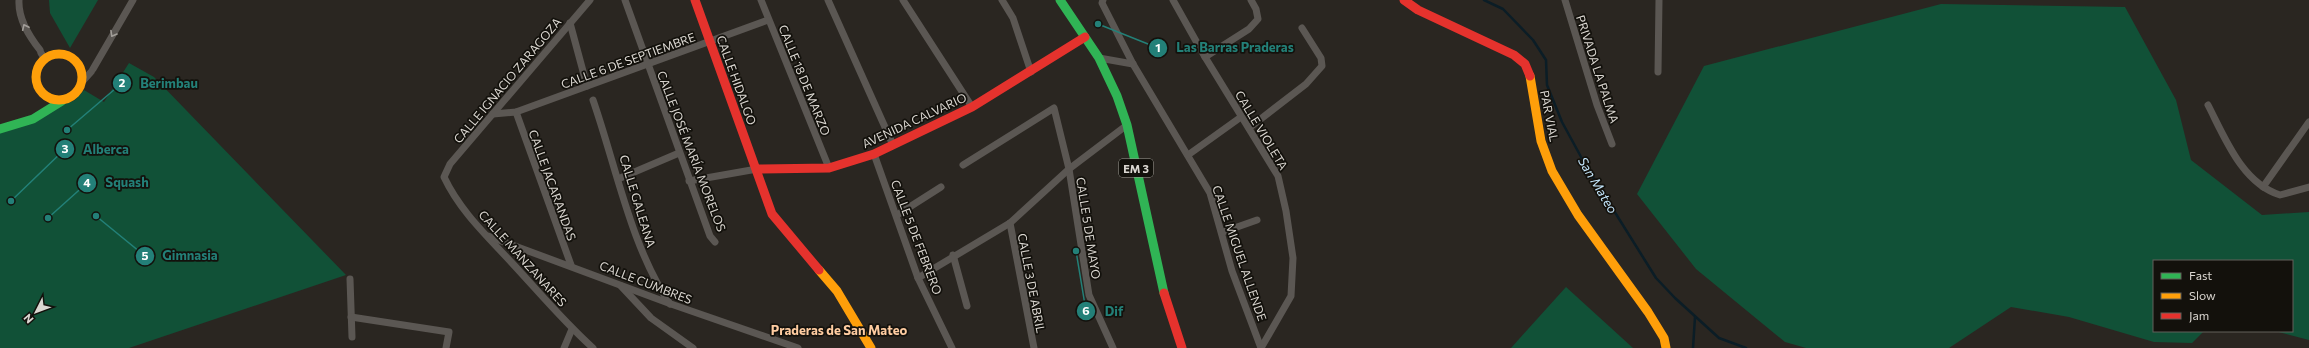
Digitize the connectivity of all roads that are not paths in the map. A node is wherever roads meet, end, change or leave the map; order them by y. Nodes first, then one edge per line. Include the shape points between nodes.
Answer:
1 (20, 0) edge
2 (133, 0) edge
3 (590, 0) edge
4 (625, 0) edge
5 (695, 0) edge
6 (761, 0) edge
7 (828, 0) edge
8 (903, 0) edge
9 (1002, 0) edge
10 (1060, 0) edge
11 (1103, 0) edge
12 (1173, 0) edge
13 (1251, 0) edge
14 (1404, 0) edge
15 (1565, 0) edge
16 (1659, 0) edge
17 (768, 20) junction
18 (570, 23) junction
19 (1302, 28) dead end
20 (1085, 37) junction
21 (710, 42) junction
22 (42, 54) junction
23 (1204, 57) junction
24 (1099, 58) junction
25 (647, 64) junction
26 (1133, 64) junction
27 (1031, 72) junction
28 (1658, 72) dead end
29 (82, 82) junction
30 (587, 86) junction
31 (62, 100) junction
32 (594, 100) dead end
33 (2208, 105) dead end
34 (972, 106) junction
35 (516, 112) junction
36 (493, 114) junction
37 (1241, 117) junction
38 (2309, 122) edge
39 (1127, 125) junction
40 (1249, 128) junction
41 (0, 129) edge
42 (1612, 144) dead end
43 (893, 145) junction
44 (679, 153) junction
45 (874, 154) junction
46 (1188, 154) junction
47 (963, 165) dead end
48 (829, 168) junction
49 (757, 169) junction
50 (1069, 169) junction
51 (444, 177) joint
52 (618, 179) junction
53 (689, 181) junction
54 (941, 187) dead end
55 (2264, 187) junction
56 (2309, 187) edge
57 (897, 215) junction
58 (1257, 220) dead end
59 (1010, 223) junction
60 (1223, 232) junction
61 (486, 235) junction
62 (715, 242) dead end
63 (953, 255) junction
64 (571, 265) junction
65 (918, 278) junction
66 (350, 280) dead end
67 (620, 284) junction
68 (670, 304) junction
69 (968, 306) dead end
70 (351, 316) junction
71 (572, 329) junction
72 (352, 337) dead end
73 (446, 348) edge
74 (564, 348) edge
75 (593, 348) edge
76 (693, 348) edge
77 (798, 348) edge
78 (871, 348) edge
79 (952, 348) edge
80 (1034, 348) edge
81 (1113, 348) edge
82 (1182, 348) edge
83 (1261, 348) edge
84 (1666, 348) edge

22 -> 1 street via 24,25 20,14
2 -> 29 street via 92,71
3 - 18 street, CALLE IGNACIO ZARAGOZA
4 - 25 street, CALLE JOSÉ MARÍA MORELOS
5 - 21 street, CALLE HIDALGO
6 - 17 street, CALLE 18 DE MARZO
7 - 43 street
8 - 34 street
9 - 27 street via 1013,18
10 - 20 street, EM 3
11 - 26 street, CALLE MIGUEL ALLENDE via 1102,3
12 - 23 street, CALLE VIOLETA
13 - 23 street via 1258,19 1249,29
14 - 84 street, PAR VIAL via 1418,10 1514,55 1525,64 1530,74 1541,141 1552,171 1578,215 1648,312 1664,338
15 - 42 street, PRIVADA LA PALMA via 1597,105
16 - 28 street
17 - 21 street, CALLE 6 DE SEPTIEMBRE
17 - 48 street, CALLE 18 DE MARZO
18 - 30 street
18 - 36 street, CALLE IGNACIO ZARAGOZA
19 - 40 street via 1321,58 1322,66 1306,84
20 - 24 street, EM 3
20 - 27 street, AVENIDA CALVARIO
21 - 25 street, CALLE 6 DE SEPTIEMBRE
21 - 49 street, CALLE HIDALGO
22 - 29 street via 62,54 70,57 78,64
22 - 31 street via 36,80 39,89 53,100
23 - 37 street, CALLE VIOLETA
24 - 26 street
24 - 39 street, EM 3
25 - 30 street, CALLE 6 DE SEPTIEMBRE
25 - 44 street, CALLE JOSÉ MARÍA MORELOS
26 - 46 street, CALLE MIGUEL ALLENDE
27 - 34 street, AVENIDA CALVARIO
29 - 31 street via 78,92
30 - 35 street, CALLE 6 DE SEPTIEMBRE
31 - 41 street via 52,109 30,121
32 - 52 street, CALLE GALEANA
33 - 55 street via 2233,154 2248,173
34 - 43 street, AVENIDA CALVARIO
35 - 36 street, CALLE 6 DE SEPTIEMBRE
35 - 64 street, CALLE JACARANDAS
36 - 51 street, CALLE IGNACIO ZARAGOZA via 450,164
37 - 40 street, CALLE VIOLETA
37 - 46 street
38 - 55 street
39 - 50 street
39 - 82 street, EM 3 via 1154,255 1165,299
40 - 83 street, CALLE VIOLETA via 1278,176 1293,258 1290,296
43 - 45 street, AVENIDA CALVARIO
44 - 52 street
44 - 53 street, CALLE JOSÉ MARÍA MORELOS
45 - 48 street, AVENIDA CALVARIO
45 - 57 street, CALLE 5 DE FEBRERO
46 - 60 street, CALLE MIGUEL ALLENDE via 1210,193
47 - 50 street, CALLE 5 DE MAYO via 1054,108
48 - 49 street, AVENIDA CALVARIO
49 - 53 street, AVENIDA CALVARIO
49 - 78 street, CALLE HIDALGO via 772,214 836,291
50 - 59 street
50 - 81 street, CALLE 5 DE MAYO via 1088,295
51 - 61 street, CALLE MANZANARES via 452,194
52 - 68 street, CALLE GALEANA via 642,253
53 - 62 street, CALLE JOSÉ MARÍA MORELOS via 710,236
54 - 57 street
55 - 56 street via 2280,195
57 - 65 street, CALLE 5 DE FEBRERO
58 - 60 street
59 - 63 street
59 - 80 street, CALLE 3 DE ABRIL
60 - 83 street, CALLE MIGUEL ALLENDE via 1232,271
61 - 64 street, CALLE CUMBRES
61 - 71 street, CALLE MANZANARES
63 - 65 street
63 - 69 street
64 - 67 street, CALLE CUMBRES
65 - 79 street, CALLE 5 DE FEBRERO
66 - 70 street
67 - 68 street, CALLE CUMBRES
67 - 76 street via 652,318
68 - 77 street, CALLE CUMBRES
70 - 72 street
70 - 73 street via 449,332
71 - 74 street
71 - 75 street, CALLE MANZANARES

